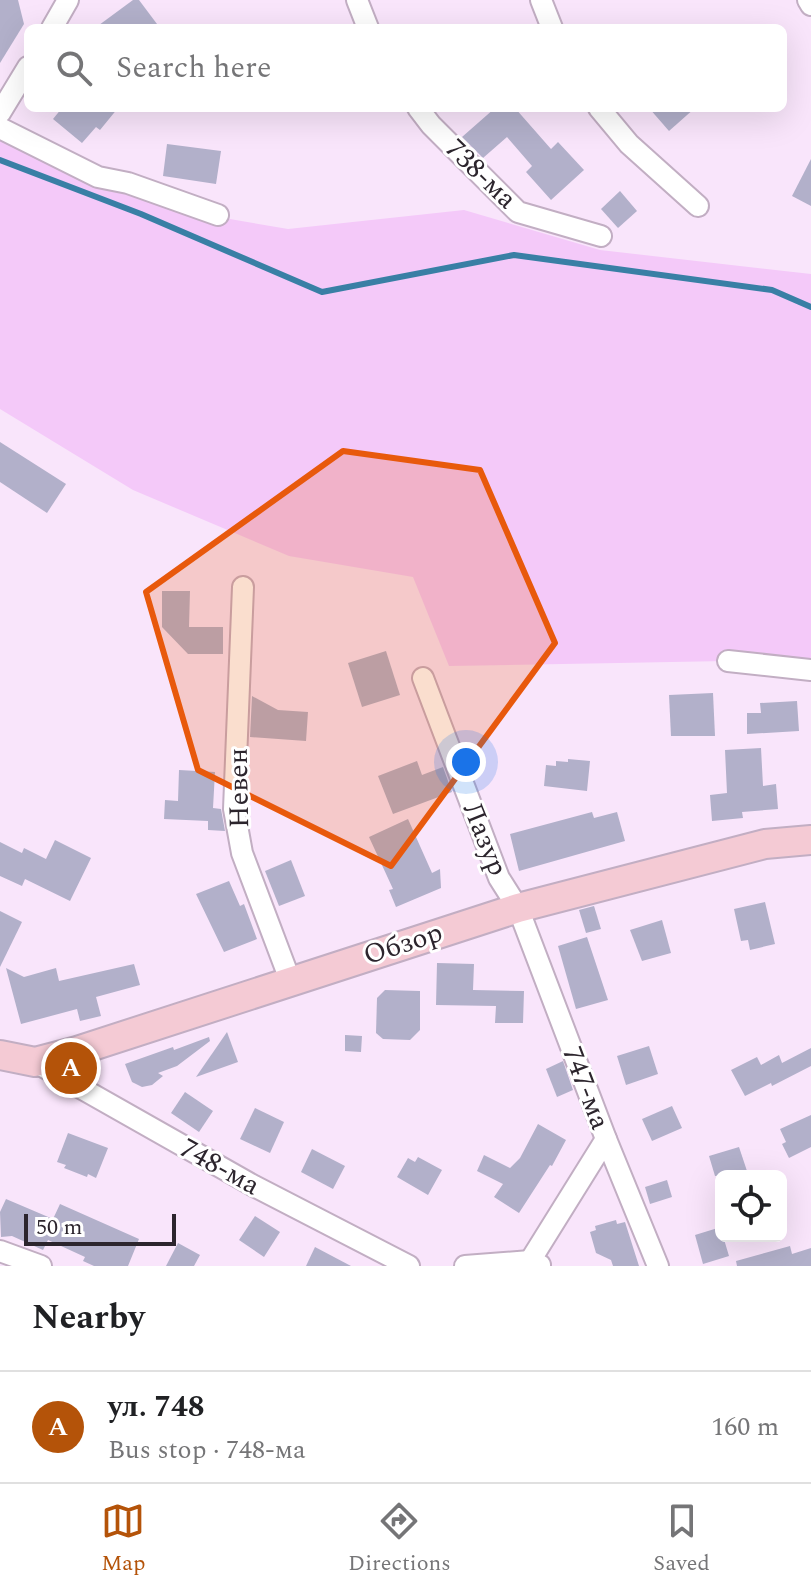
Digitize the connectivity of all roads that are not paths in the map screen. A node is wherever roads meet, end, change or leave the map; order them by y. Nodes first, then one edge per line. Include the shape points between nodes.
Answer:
1 (68, 0) edge
2 (357, 0) edge
3 (541, 0) edge
4 (54, 24) edge
5 (366, 24) edge
6 (550, 24) edge
7 (24, 74) edge
8 (421, 112) edge
9 (602, 112) edge
10 (0, 113) edge
11 (0, 128) edge
12 (698, 206) dead end
13 (218, 215) dead end
14 (601, 236) dead end
15 (243, 587) dead end
16 (728, 661) dead end
17 (811, 670) edge
18 (423, 678) dead end
19 (811, 840) edge
20 (518, 908) junction
21 (290, 980) junction
22 (0, 1055) edge
23 (35, 1062) junction
24 (606, 1139) junction
25 (0, 1251) edge
26 (537, 1264) edge
27 (41, 1266) edge
28 (409, 1266) edge
29 (465, 1266) edge
30 (658, 1266) edge

1 - 4 street
2 - 5 street
3 - 6 street
7 - 10 street
8 - 14 street, 738-ма via 518,212
9 - 12 street via 629,144
11 - 13 street via 98,177
15 - 21 street, Невен via 234,809 242,853
16 - 17 street
18 - 20 street, Лазур via 499,878
19 - 20 street, Обзор via 765,844
20 - 21 street, Обзор
20 - 24 street, 747-ма
21 - 23 street, Обзор
22 - 23 street, Обзор
23 - 28 street, 748-ма
24 - 26 street
24 - 30 street, 747-ма
25 - 27 street
26 - 29 street

